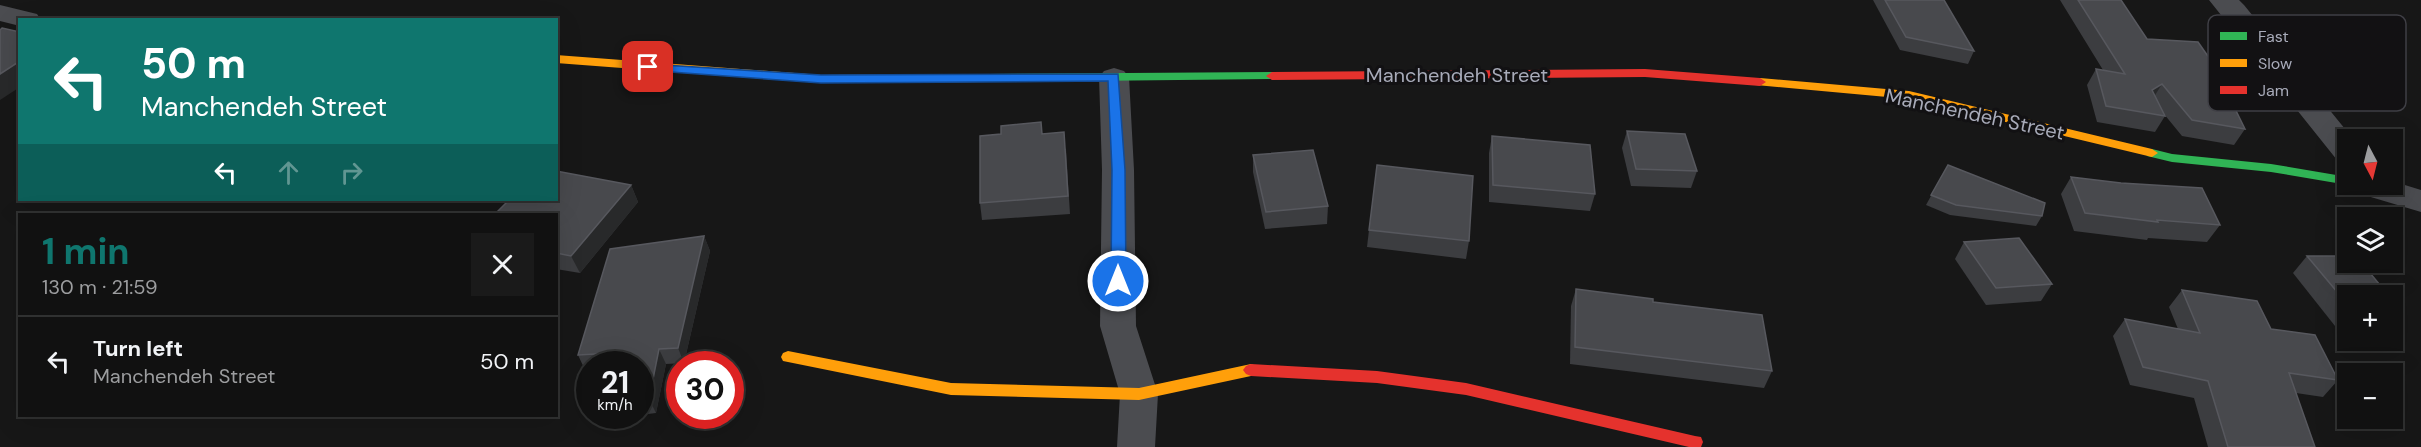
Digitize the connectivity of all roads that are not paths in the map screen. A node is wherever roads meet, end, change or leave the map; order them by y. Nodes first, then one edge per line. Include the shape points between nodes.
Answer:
1 (2223, 0) edge
2 (0, 13) edge
3 (2237, 15) edge
4 (19, 18) edge
5 (558, 59) edge
6 (1114, 77) junction
7 (2314, 111) edge
8 (2337, 139) edge
9 (2337, 179) edge
10 (2401, 195) edge
11 (2421, 201) edge
12 (788, 357) dead end
13 (1138, 394) junction
14 (1695, 442) dead end
15 (1136, 447) edge

1 - 3 street
2 - 4 street
5 - 6 street, Manchendeh Street via 821,79
6 - 9 street, Manchendeh Street via 1645,74 1805,85 1909,95 2172,158
6 - 13 street via 1118,326
7 - 8 street
10 - 11 street, Manchendeh Street
12 - 13 street via 951,389
13 - 14 street via 1247,370 1377,377 1466,389
13 - 15 street

